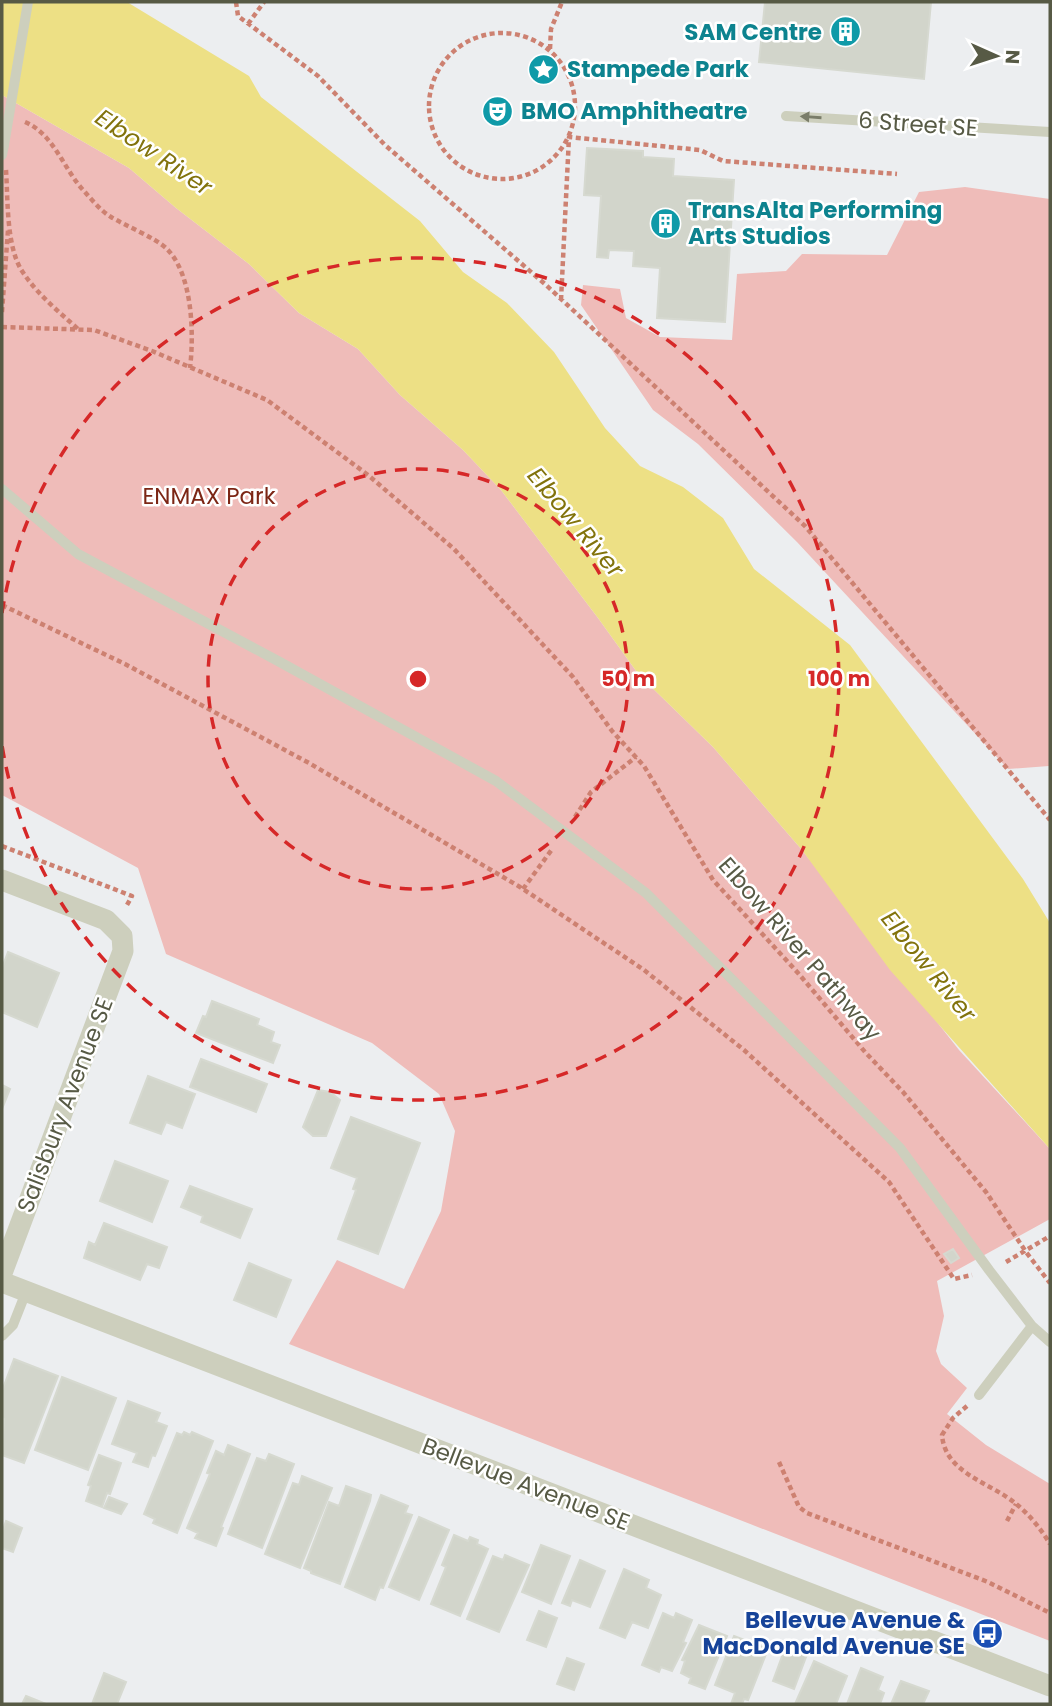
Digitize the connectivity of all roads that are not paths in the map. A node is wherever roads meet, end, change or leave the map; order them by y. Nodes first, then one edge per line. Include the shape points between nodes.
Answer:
1 (28, 2) edge
2 (786, 116) dead end
3 (1050, 132) edge
4 (3, 150) edge
5 (2, 489) edge
6 (2, 880) edge
7 (2, 1273) edge
8 (2, 1282) edge
9 (26, 1292) junction
10 (1032, 1326) junction
11 (2, 1336) edge
12 (1050, 1342) edge
13 (979, 1395) road end
14 (1050, 1686) edge

1 - 4 lane, bridge
3 -> 2 lane, 6 Street SE
5 - 10 lane via 78,554 496,780 646,893 900,1148
6 - 7 street, Salisbury Avenue SE via 106,920 122,936 124,951
8 - 9 street, Bellevue Avenue SE
9 - 11 lane via 13,1325
9 - 14 street, Bellevue Avenue SE
10 - 12 lane
10 - 13 lane

